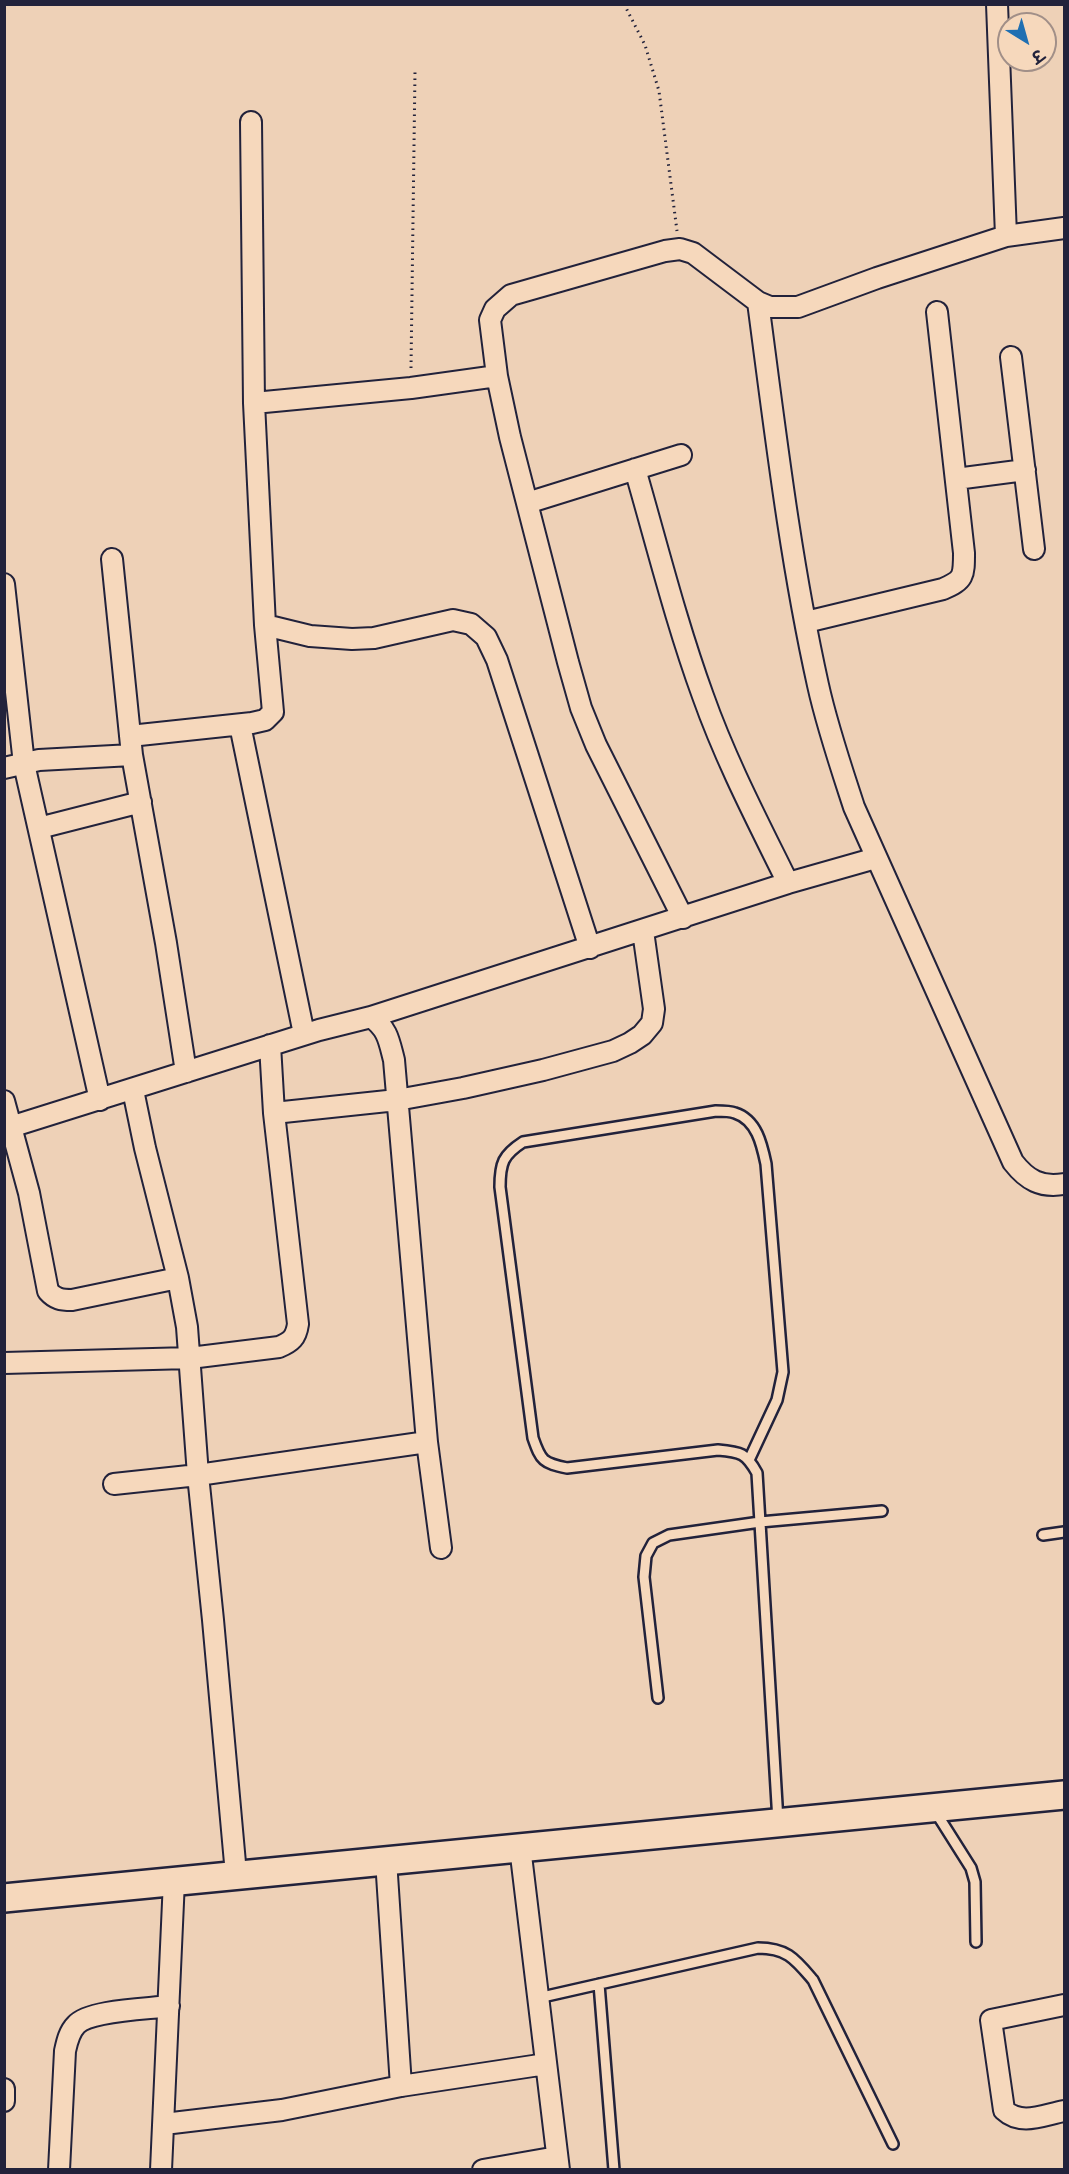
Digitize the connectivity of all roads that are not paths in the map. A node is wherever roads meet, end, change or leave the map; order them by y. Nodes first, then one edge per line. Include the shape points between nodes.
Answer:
1 (997, 4) edge
2 (250, 122) dead end
3 (1065, 228) edge
4 (1006, 236) junction
5 (758, 302) junction
6 (937, 312) dead end
7 (1011, 357) dead end
8 (497, 376) junction
9 (254, 403) junction
10 (681, 455) dead end
11 (635, 469) junction
12 (1025, 470) junction
13 (956, 479) junction
14 (527, 502) junction
15 (1034, 549) dead end
16 (112, 559) dead end
17 (4, 584) edge
18 (806, 622) junction
19 (265, 625) junction
20 (240, 724) junction
21 (131, 745) junction
22 (24, 764) junction
23 (4, 768) edge
24 (141, 802) junction
25 (39, 828) junction
26 (876, 858) junction
27 (788, 883) junction
28 (683, 918) junction
29 (643, 931) junction
30 (590, 948) junction
31 (371, 1017) junction
32 (304, 1034) junction
33 (270, 1045) junction
34 (186, 1072) junction
35 (133, 1090) junction
36 (100, 1100) junction
37 (397, 1100) junction
38 (4, 1101) edge
39 (274, 1113) junction
40 (8, 1128) edge
41 (1065, 1184) edge
42 (178, 1278) junction
43 (190, 1358) junction
44 (4, 1363) edge
45 (427, 1442) junction
46 (749, 1460) junction
47 (198, 1475) junction
48 (114, 1484) dead end
49 (882, 1511) dead end
50 (760, 1522) junction
51 (1065, 1532) edge
52 (1043, 1535) dead end
53 (441, 1548) dead end
54 (658, 1698) dead end
55 (1065, 1795) edge
56 (933, 1809) junction
57 (778, 1823) junction
58 (519, 1847) junction
59 (386, 1860) junction
60 (236, 1874) junction
61 (174, 1880) junction
62 (4, 1898) edge
63 (976, 1942) dead end
64 (599, 1984) junction
65 (538, 1998) junction
66 (1065, 2005) edge
67 (169, 2006) junction
68 (546, 2064) junction
69 (401, 2086) junction
70 (4, 2089) edge
71 (4, 2101) edge
72 (1065, 2111) edge
73 (164, 2124) junction
74 (893, 2144) dead end
75 (558, 2163) edge
76 (59, 2169) edge
77 (161, 2169) edge
78 (483, 2169) edge
79 (614, 2169) edge

1 - 4 street
2 - 9 street
3 - 4 street
4 - 5 street via 798,307 770,307
5 - 8 street via 693,253 680,249 665,251 510,296 501,302 490,320
5 - 18 street
6 - 13 street
7 - 12 street
8 - 9 street
8 - 14 street
9 - 19 street
10 - 11 street
11 - 14 street
11 - 27 street via 703,696
12 - 13 street
12 - 15 street
13 - 18 street via 964,553 964,570 957,583
14 - 28 street via 581,708 613,781
16 - 21 street
17 - 22 street
18 - 26 street via 818,686 839,760
19 - 20 street via 273,712 265,720
19 - 30 street via 310,636 352,639 374,638 453,620 471,624 486,637
20 - 21 street
20 - 32 street
21 - 22 street
21 - 24 street
22 - 23 street
22 - 25 street
24 - 25 street
24 - 34 street
25 - 36 street
26 - 27 street
26 - 41 street via 1013,1162 1023,1176 1038,1184
27 - 28 street
28 - 29 street
29 - 30 street
29 - 37 street via 654,1009 652,1023 642,1035 613,1051 543,1070
30 - 31 street
31 - 32 street
31 - 37 street via 382,1025 389,1040
32 - 33 street
33 - 34 street
33 - 39 street
34 - 35 street
35 - 36 street
35 - 42 street
36 - 40 street
37 - 39 street
37 - 45 street
38 - 40 street
39 - 43 street via 298,1324 296,1335 279,1347
40 - 42 street via 29,1193 48,1291 54,1298 72,1300
42 - 43 street
43 - 44 street
43 - 47 street
45 - 47 street
45 - 53 street
46 - 46 lane via 738,1452 718,1450 567,1468 551,1465 540,1456 533,1438 500,1187 500,1167 509,1151 523,1142 716,1111 736,1113 750,1123 761,1140 766,1164 783,1372 777,1400
46 - 50 lane via 757,1473
47 - 48 street
47 - 60 street
49 - 50 lane
50 - 54 lane via 669,1535 653,1543 646,1556 644,1576
50 - 57 lane
51 - 52 lane
55 - 56 street
56 - 57 street
56 - 63 lane via 971,1868 975,1882
57 - 58 street
58 - 59 street
58 - 65 street
59 - 60 street
59 - 69 street
60 - 61 street
61 - 62 street
61 - 67 street
64 - 65 lane
64 - 74 lane via 758,1948 774,1948 794,1958 813,1980
64 - 79 lane
65 - 68 street
66 - 72 street via 990,2020 1004,2110 1023,2119
67 - 73 street
67 - 76 street via 91,2015 76,2024 65,2051
68 - 69 street
68 - 75 street
69 - 73 street via 282,2110
70 - 71 street
73 - 77 street
75 - 78 street

